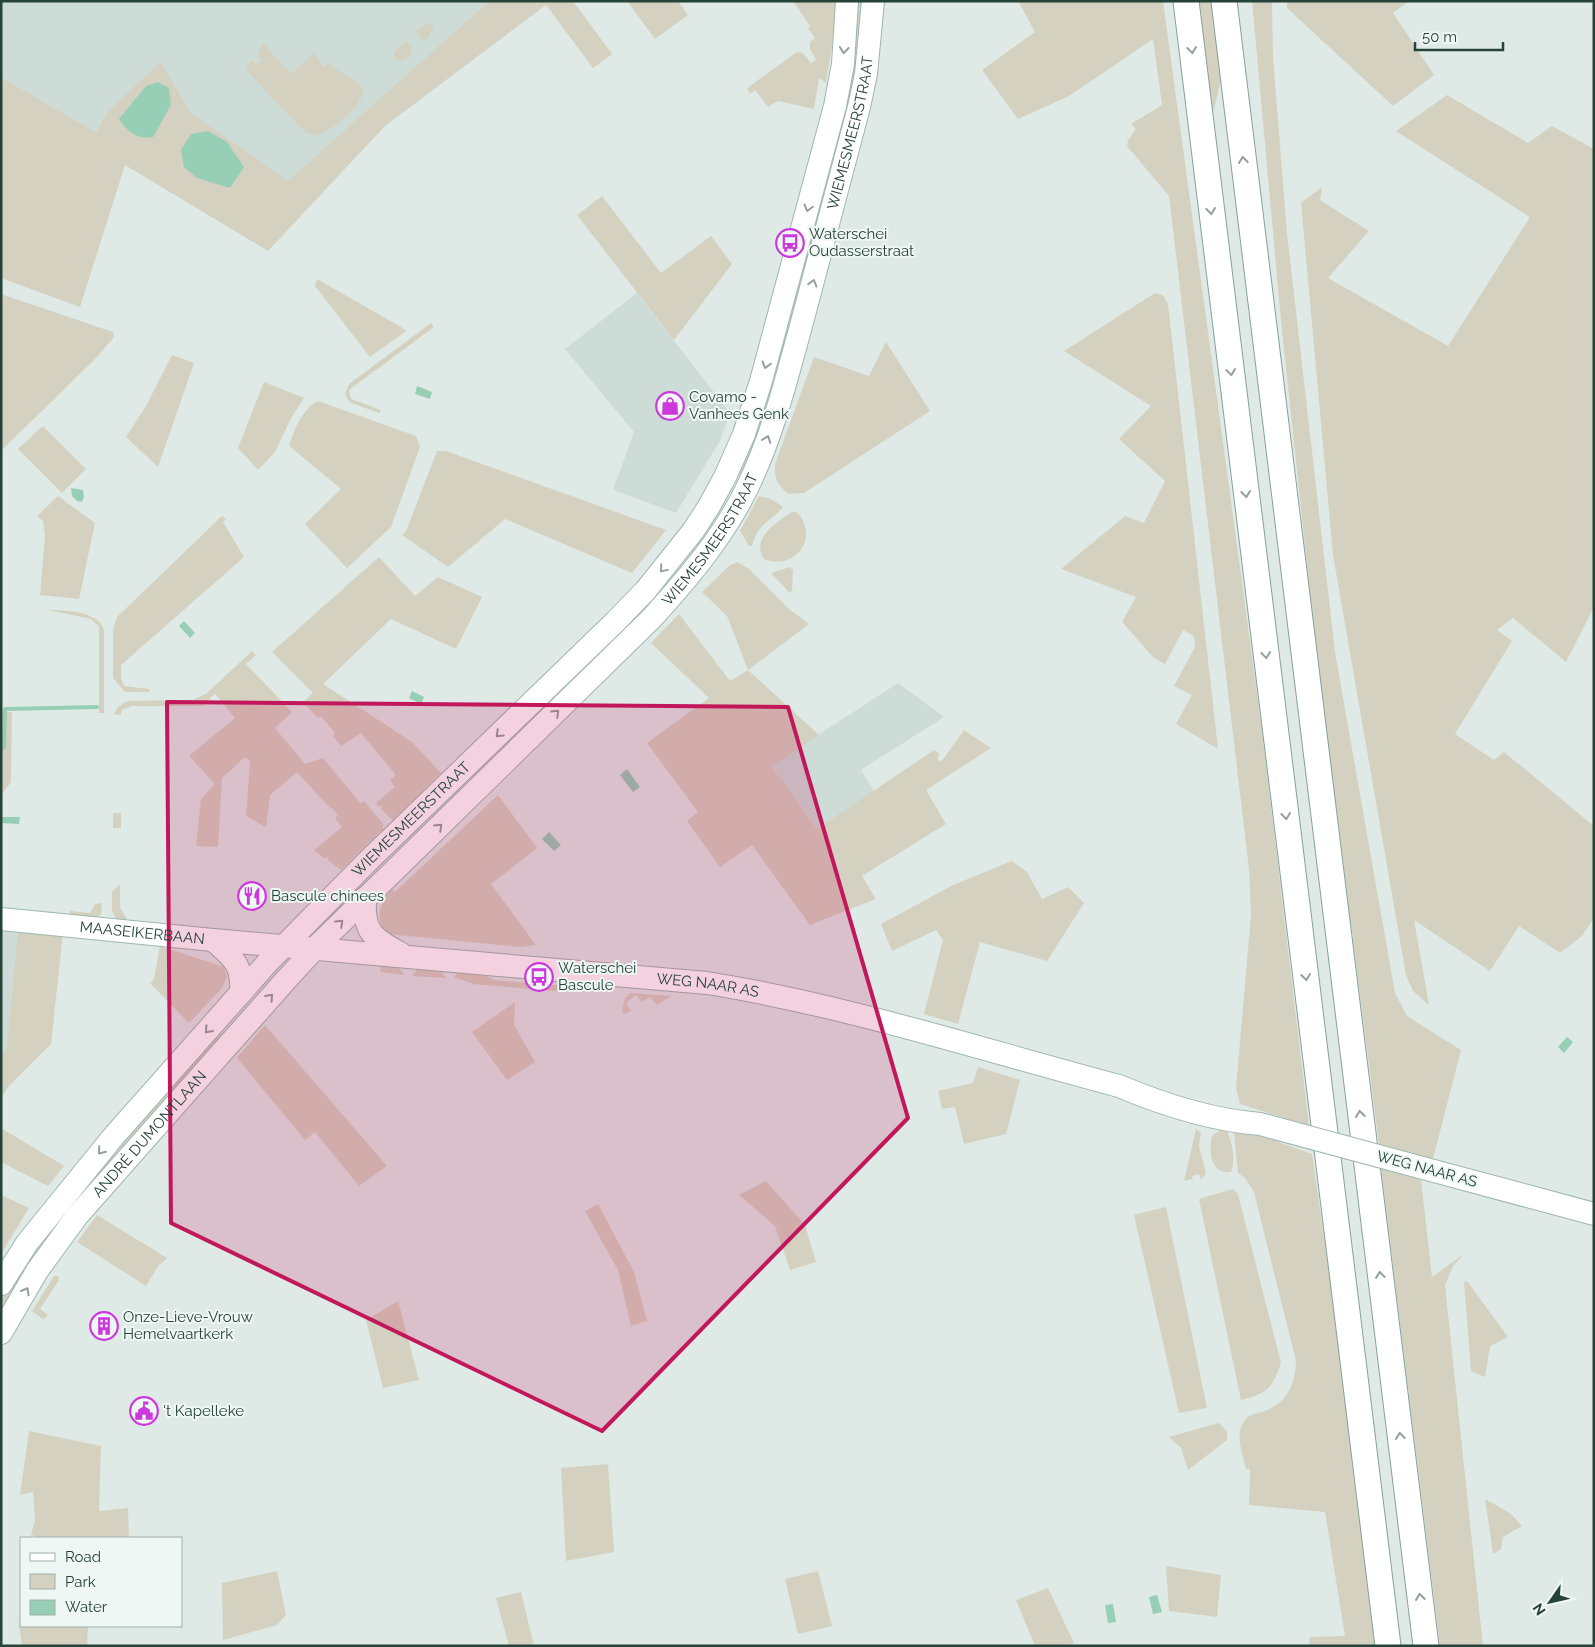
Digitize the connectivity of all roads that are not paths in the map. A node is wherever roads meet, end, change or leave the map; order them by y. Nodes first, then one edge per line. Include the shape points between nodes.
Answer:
1 (847, 1) edge
2 (873, 1) edge
3 (1186, 1) edge
4 (1224, 1) edge
5 (1239, 1) edge
6 (1231, 58) junction
7 (365, 898) junction
8 (1, 918) edge
9 (213, 940) junction
10 (285, 945) junction
11 (315, 948) junction
12 (405, 955) junction
13 (241, 993) junction
14 (1594, 1214) edge
15 (1, 1284) edge
16 (1, 1333) edge
17 (1388, 1646) edge
18 (1426, 1646) edge

1 -> 10 main road, WIEMESMEERSTRAAT via 843,64 835,106 761,381 744,434 708,508 671,560 615,622
7 -> 2 main road, WIEMESMEERSTRAAT via 652,618 688,578 730,518 768,439 809,296 859,107 866,74
3 -> 17 highway
4 - 6 highway
5 - 6 highway via 1241,25
18 -> 6 highway
11 -> 7 main road, WIEMESMEERSTRAAT
7 - 12 main road via 364,915 371,933 379,942
8 - 9 main road, MAASEIKERBAAN
9 - 10 main road, MAASEIKERBAAN
9 - 13 main road via 235,960 241,974
10 - 11 main road, WEG NAAR AS
10 - 13 main road, ANDRÉ DUMONTLAAN
11 - 12 main road, WEG NAAR AS
16 -> 11 main road, ANDRÉ DUMONTLAAN via 37,1271 77,1216
12 - 14 main road, WEG NAAR AS, bridge via 706,983 749,990 1119,1086 1151,1089 1232,1111 1260,1124
13 -> 15 main road, ANDRÉ DUMONTLAAN via 101,1151 27,1243

